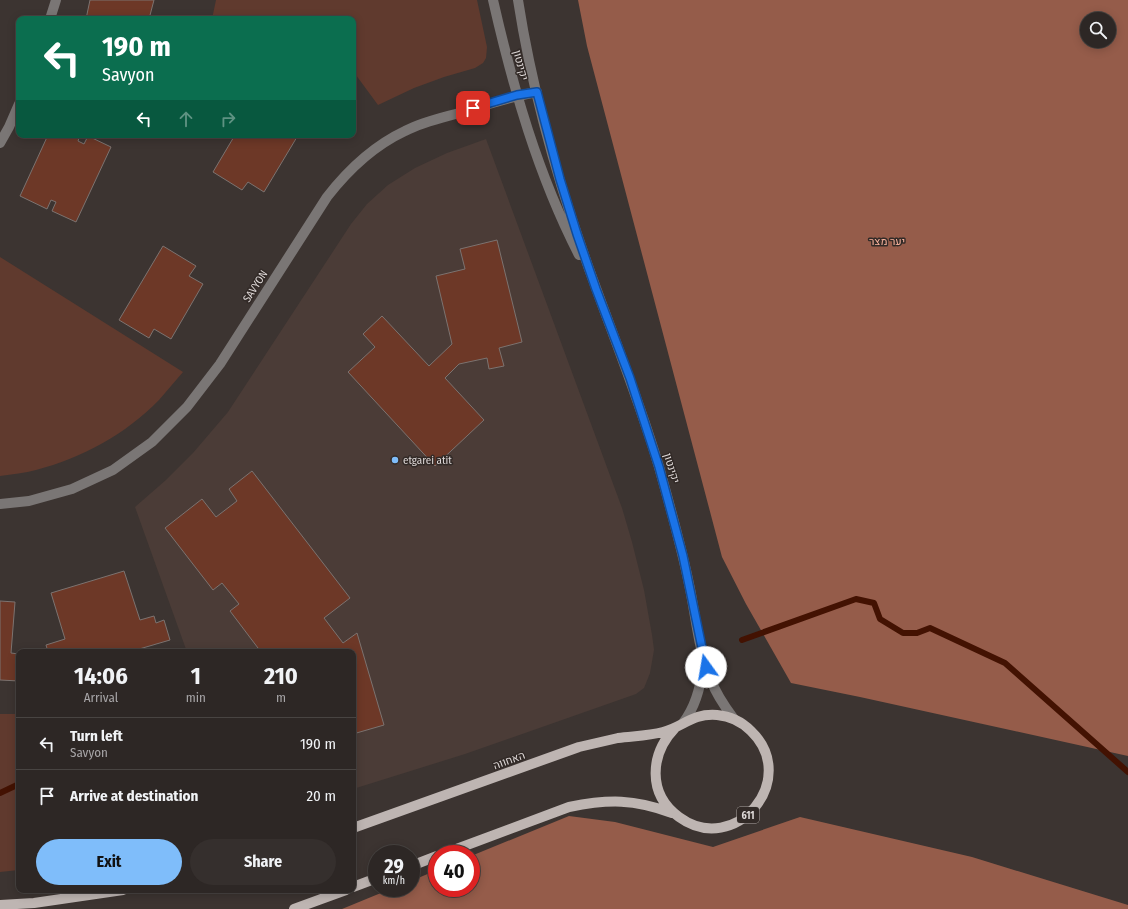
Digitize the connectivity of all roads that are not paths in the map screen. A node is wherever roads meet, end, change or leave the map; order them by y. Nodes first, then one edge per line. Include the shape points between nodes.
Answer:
1 (56, 0) edge
2 (493, 0) edge
3 (518, 0) edge
4 (51, 16) edge
5 (537, 92) junction
6 (517, 95) junction
7 (16, 111) edge
8 (0, 143) edge
9 (596, 289) junction
10 (0, 504) edge
11 (704, 661) junction
12 (734, 719) junction
13 (679, 725) junction
14 (675, 814) junction
15 (356, 827) edge
16 (467, 845) edge
17 (368, 881) edge
18 (356, 886) edge
19 (102, 893) edge
20 (338, 893) edge
21 (0, 905) edge
22 (294, 909) edge

1 - 4 street
2 - 6 street, יקינטון
3 - 5 street, יקינטון
5 - 6 street, SAVYON
5 - 9 street, יקינטון via 560,179
6 - 9 street, יקינטון via 553,198
6 - 10 street, SAVYON via 418,126 394,137 370,153 327,197 220,364 187,407 152,442 113,470 72,490 29,501
7 - 8 street
9 - 11 street, יקינטון via 630,378 668,497 683,556
11 - 12 street, יקינטון via 713,685
11 - 13 street, יקינטון via 701,680 689,716
12 - 13 main road, 611 via 708,715
12 - 14 main road, 611 via 756,735 767,759 769,777 760,801 749,815 725,827 698,827
13 - 14 main road, 611 via 664,742 655,766 659,792
13 - 15 main road, האחווה / 611 via 661,733 607,740 579,747
14 - 16 main road, 611 via 630,802 583,804
17 - 18 main road
19 - 21 main road
20 - 22 main road

